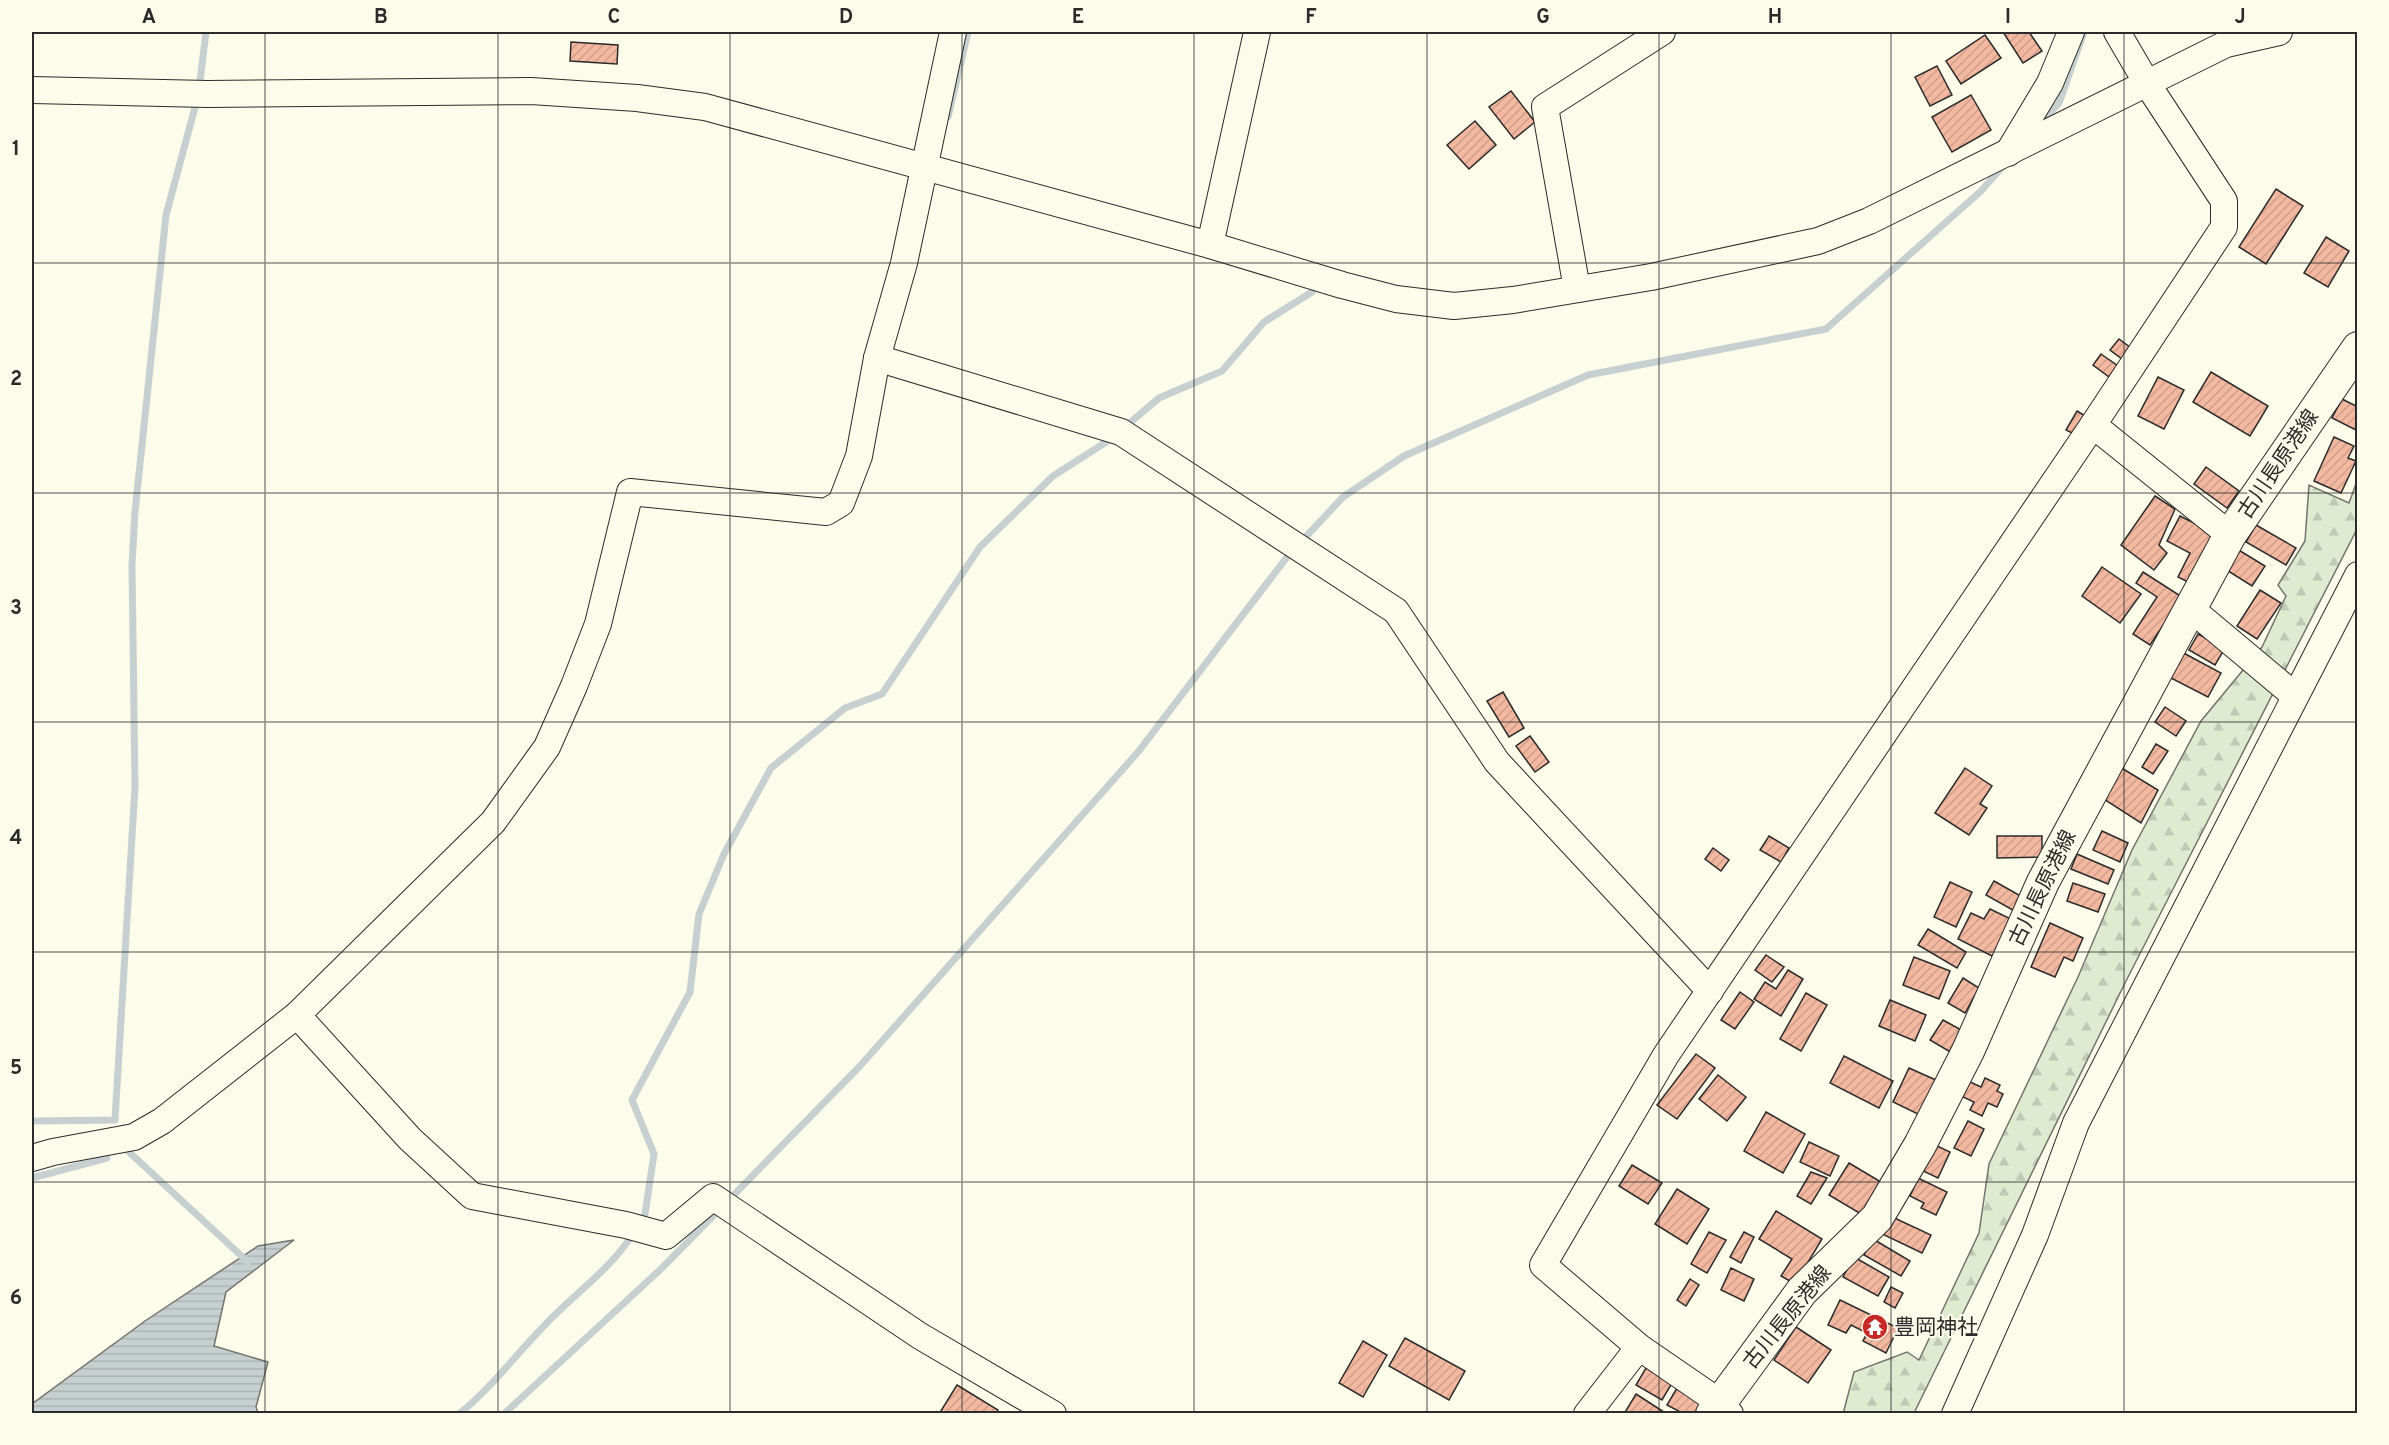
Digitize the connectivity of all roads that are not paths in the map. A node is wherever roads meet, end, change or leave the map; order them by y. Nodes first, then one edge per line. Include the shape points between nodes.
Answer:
1 (953, 32) edge
2 (1257, 32) edge
3 (1662, 32) edge
4 (2071, 32) edge
5 (2117, 32) edge
6 (2279, 32) edge
7 (2148, 85) junction
8 (32, 90) edge
9 (2008, 153) junction
10 (924, 167) junction
11 (1210, 245) junction
12 (1577, 289) junction
13 (2358, 348) edge
14 (877, 358) junction
15 (2093, 425) junction
16 (2230, 535) junction
17 (2358, 575) edge
18 (2190, 608) junction
19 (2288, 690) dead end
20 (1710, 991) junction
21 (297, 1015) junction
22 (32, 1158) edge
23 (1639, 1347) junction
24 (1720, 1410) edge
25 (1053, 1413) edge
26 (1587, 1413) edge
27 (1955, 1413) edge

1 - 10 street
2 - 11 street
3 - 12 street via 1545,107
4 - 9 street via 2050,83
5 - 7 street
6 - 7 street via 2226,44
7 - 9 street
7 - 15 street via 2224,201 2224,227
8 - 10 street via 207,94 531,91 637,98 705,107
9 - 12 street via 1818,242
10 - 11 street
10 - 14 street via 904,263
11 - 12 street via 1385,296 1454,306
13 - 16 main road, 古川長原港線
14 - 20 street via 1111,428 1395,610 1497,762
14 - 21 street via 859,456 841,503 826,512 630,492 598,624 547,747 493,822
15 - 16 street
15 - 20 street
16 - 18 main road, 古川長原港線
17 - 27 street via 2076,1123 2031,1245
18 - 19 street
18 - 24 main road, 古川長原港線 via 2043,882 1968,1051 1877,1218 1802,1292
20 - 23 street via 1666,1055 1543,1265
21 - 22 street via 162,1121 134,1137
21 - 25 street via 410,1139 472,1196 666,1236 713,1197 920,1336
23 - 24 street
23 - 26 street

